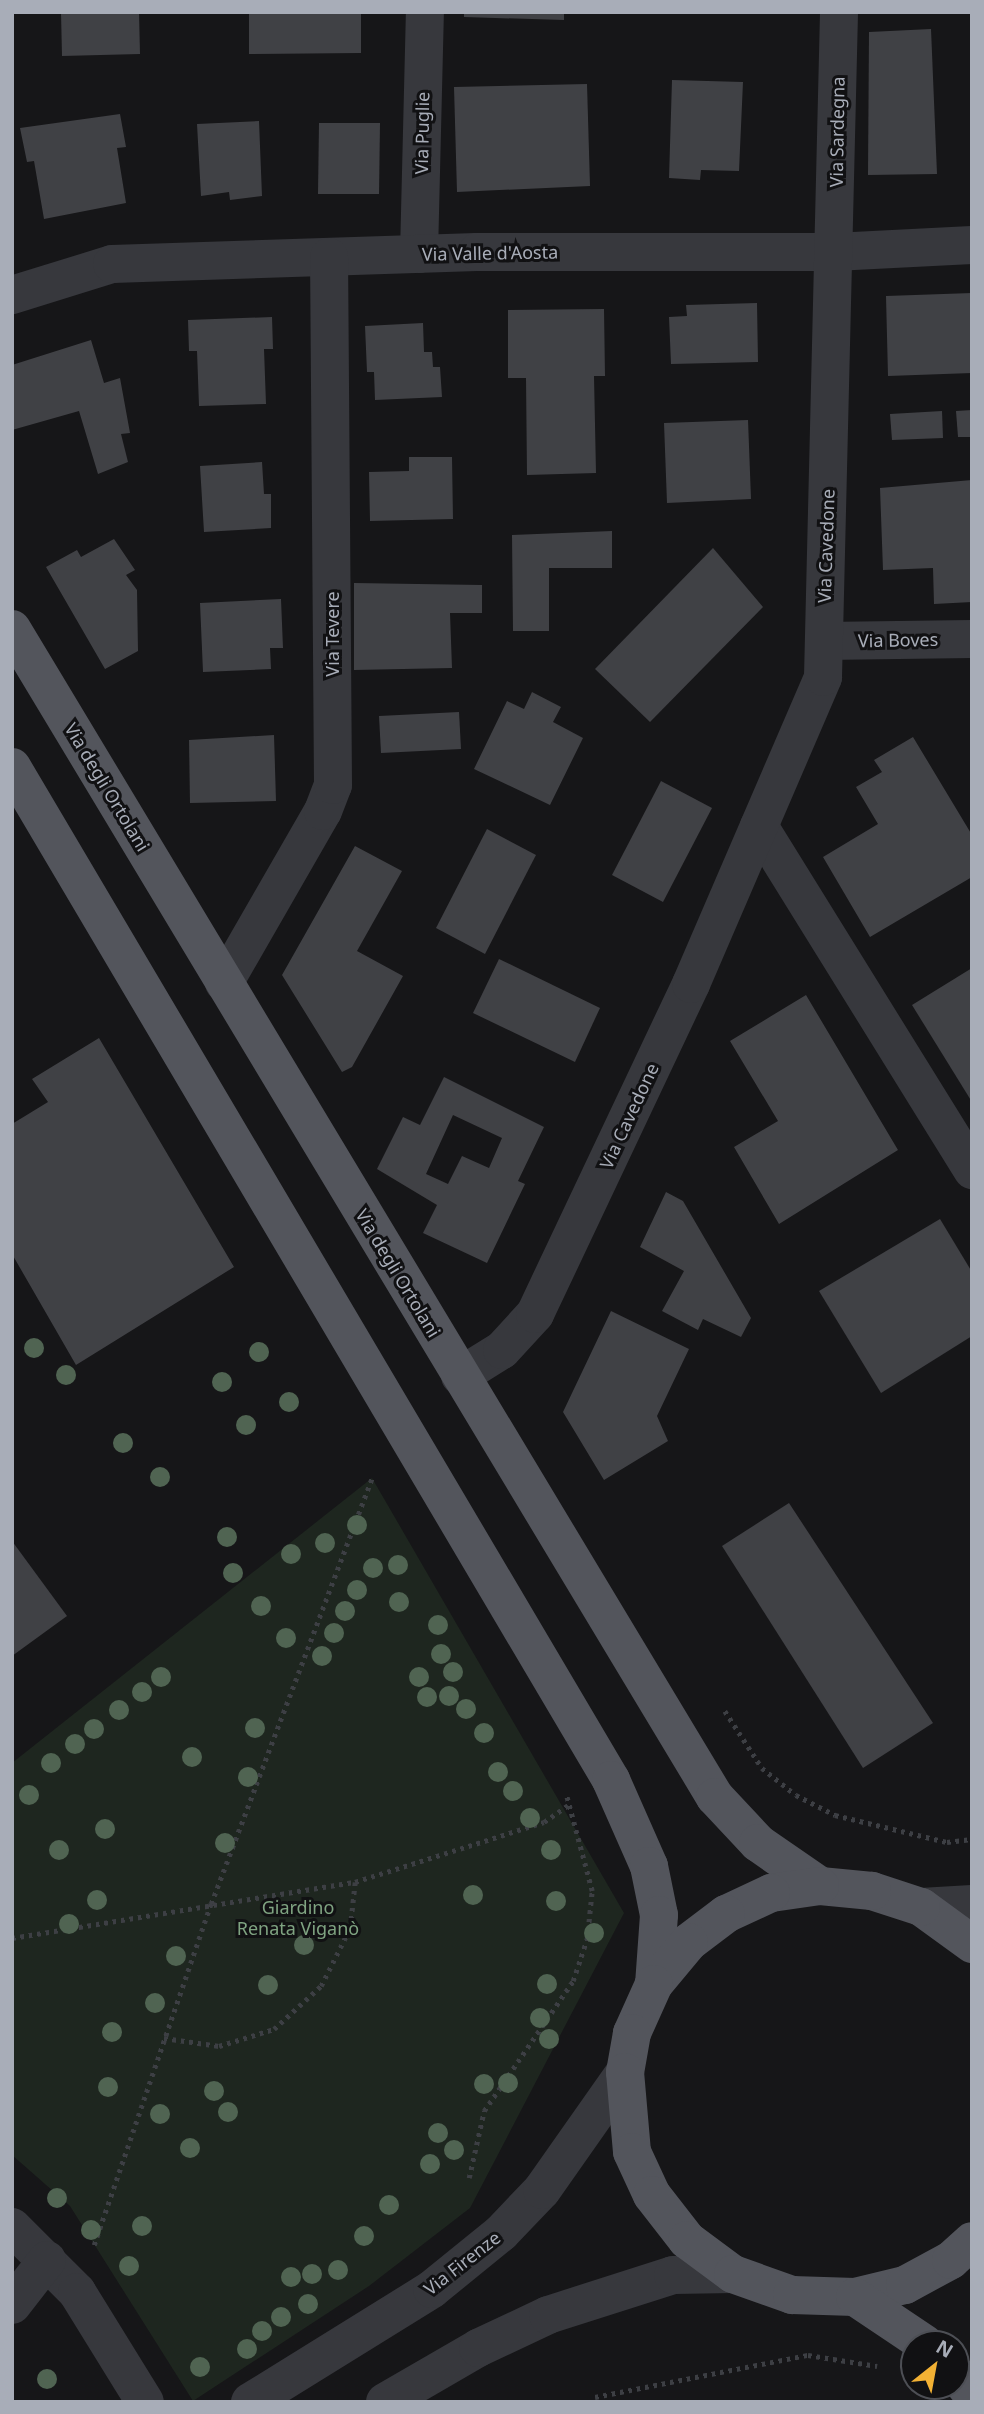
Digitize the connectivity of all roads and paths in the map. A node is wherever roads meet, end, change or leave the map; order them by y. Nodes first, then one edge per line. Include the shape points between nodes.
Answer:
1 (425, 12) edge
2 (839, 12) edge
3 (972, 245) edge
4 (834, 252) junction
5 (419, 254) junction
6 (329, 257) junction
7 (12, 295) edge
8 (12, 629) edge
9 (972, 639) edge
10 (824, 641) junction
11 (12, 766) edge
12 (759, 827) junction
13 (224, 983) junction
14 (972, 1170) edge
15 (460, 1377) junction
16 (372, 1478) dead end
17 (725, 1712) dead end
18 (972, 1839) edge
19 (355, 1882) junction
20 (820, 1886) junction
21 (211, 1904) junction
22 (972, 1904) edge
23 (921, 1907) junction
24 (12, 1938) edge
25 (972, 1944) edge
26 (654, 1984) junction
27 (164, 2038) junction
28 (625, 2072) junction
29 (469, 2178) dead end
30 (12, 2227) edge
31 (972, 2241) edge
32 (93, 2245) dead end
33 (47, 2260) junction
34 (733, 2274) junction
35 (855, 2297) junction
36 (12, 2305) edge
37 (904, 2330) edge
38 (884, 2368) dead end
39 (595, 2397) dead end
40 (145, 2402) edge
41 (250, 2402) edge
42 (385, 2402) edge

1 - 5 street, Via Puglie
2 - 4 street, Via Sardegna
3 - 4 street, Via Valle d'Aosta
4 - 5 street, Via Valle d'Aosta
4 - 10 street, Via Cavedone
5 - 6 street, Via Valle d'Aosta
6 - 7 street, Via Valle d'Aosta via 112,264
6 - 13 street, Via Tevere via 333,785 323,811
8 - 13 main road, Via degli Ortolani
9 - 10 street, Via Boves
10 - 12 street, Via Cavedone via 823,677
11 - 26 main road via 611,1780 649,1866 659,1915
12 - 14 street
12 - 15 street, Via Cavedone via 535,1314 502,1350
13 - 15 main road, Via degli Ortolani
15 - 20 main road, Via degli Ortolani via 715,1797 758,1843
16 - 21 path
17 - 18 path via 762,1768 835,1815 947,1842
19 - 21 path
19 - 27 path via 350,1928 321,1986 274,2029 219,2046
19 - 29 path via 544,1822 568,1805 592,1891 587,1939 573,1980 484,2111
20 - 23 main road via 872,1891
20 - 26 main road via 771,1893 726,1914 689,1941
21 - 24 path
21 - 27 path
22 - 23 street
23 - 25 main road
26 - 28 main road via 632,2033
27 - 32 path
28 - 34 main road via 632,2152 652,2195 687,2240
28 - 41 street, Via Firenze via 542,2190 501,2233 432,2289
30 - 33 street
31 - 35 main road via 951,2260 905,2285
33 - 36 street
33 - 40 street via 77,2292
34 - 35 main road via 792,2295
34 - 42 street via 673,2275 548,2315 478,2348
35 - 37 main road
38 - 39 path via 808,2355

